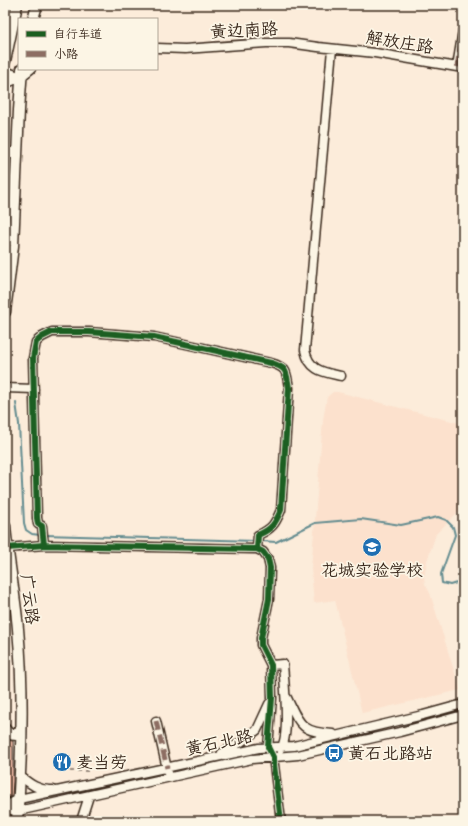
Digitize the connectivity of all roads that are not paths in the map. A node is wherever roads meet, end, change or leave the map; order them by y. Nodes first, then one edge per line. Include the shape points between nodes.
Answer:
1 (17, 5) edge
2 (36, 5) edge
3 (33, 18) edge
4 (463, 30) edge
5 (158, 48) edge
6 (332, 49) junction
7 (5, 60) edge
8 (460, 68) edge
9 (5, 71) edge
10 (22, 73) edge
11 (5, 84) edge
12 (5, 153) edge
13 (17, 153) junction
14 (5, 312) edge
15 (341, 376) dead end
16 (5, 388) edge
17 (34, 389) junction
18 (5, 526) edge
19 (44, 545) junction
20 (7, 548) junction
21 (256, 549) junction
22 (271, 665) junction
23 (285, 692) junction
24 (272, 698) junction
25 (463, 704) edge
26 (463, 715) edge
27 (156, 721) dead end
28 (5, 729) edge
29 (21, 729) junction
30 (344, 735) junction
31 (284, 746) junction
32 (268, 747) junction
33 (273, 757) junction
34 (214, 758) junction
35 (167, 768) junction
36 (20, 776) junction
37 (169, 778) junction
38 (73, 789) junction
39 (89, 796) junction
40 (18, 799) junction
41 (5, 806) edge
42 (5, 809) edge
43 (17, 816) edge
44 (81, 821) edge
45 (281, 821) edge

1 - 7 main road
2 - 3 main road
4 - 8 street
5 - 6 street, 黄边南路 via 185,49 280,42
6 - 8 street, 解放庄路 via 375,53
6 - 15 street via 305,350 309,362 315,368
9 - 10 street
10 - 11 street
10 - 13 main road
12 - 13 main road
13 - 14 main road via 13,246
16 - 17 street
17 - 19 street via 37,518 38,524 42,526
17 - 21 street via 33,358 36,342 52,332 154,337 281,366 286,373 289,388 281,510 269,530 258,535
18 - 20 main road, 广云路
19 - 20 street
19 - 21 street
20 - 29 main road, 广云路 via 19,643
21 - 22 street via 263,552 270,568 269,599 261,645
22 - 23 street via 283,664
22 - 24 street
23 - 30 street via 302,726 318,733
23 - 31 street
24 - 32 street
24 - 34 street via 257,730
25 - 30 street, 黄石北路
26 - 33 street, 黄石北路 via 298,755
27 - 35 street
28 - 29 main road via 12,735 16,735
29 - 36 main road, 广云路
30 - 31 street, 黄石北路
31 - 32 street, 黄石北路
31 - 33 street
32 - 33 street
32 - 34 street, 黄石北路
33 - 37 street, 黄石北路 via 252,759
33 - 45 street
34 - 35 street, 黄石北路
35 - 37 street
35 - 38 street, 黄石北路
36 - 38 street via 32,786 46,790
36 - 40 main road, 广云路
37 - 39 street, 黄石北路
38 - 40 street, 黄石北路
39 - 43 street, 黄石北路
39 - 44 street
40 - 41 street, 黄石北路
40 - 43 main road, 广云路
42 - 43 street, 黄石北路

